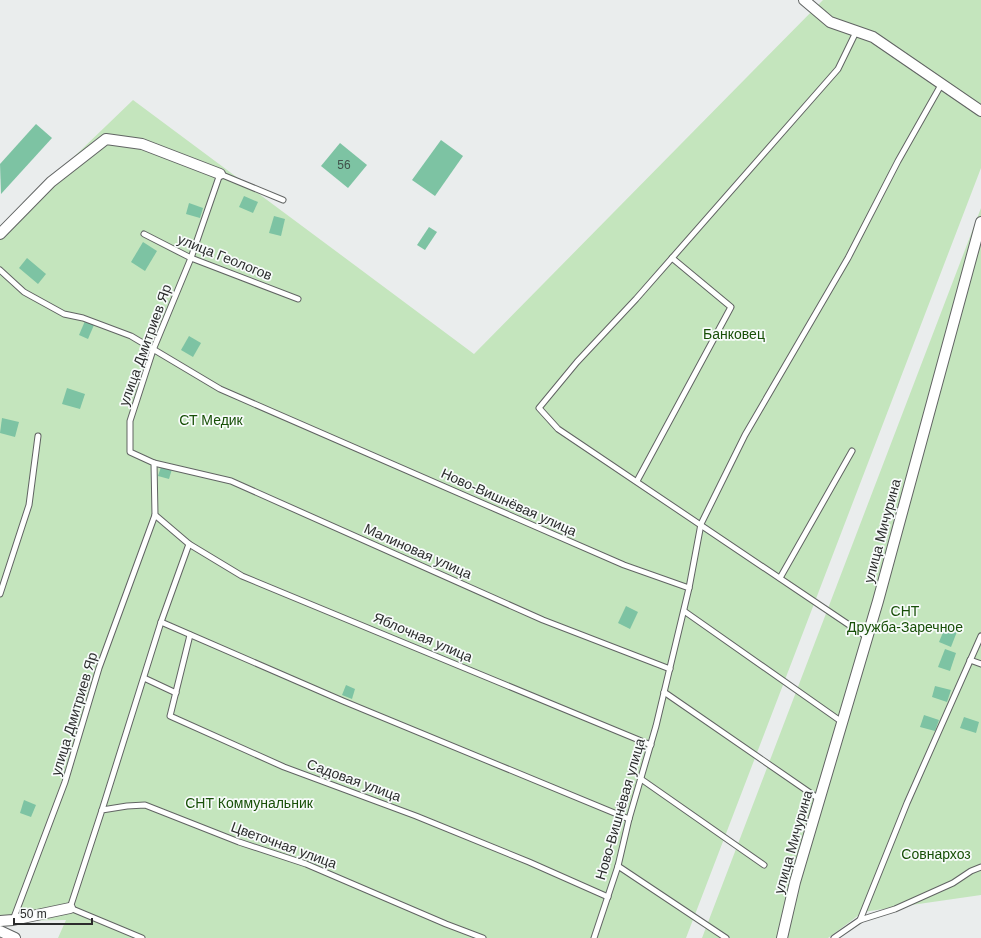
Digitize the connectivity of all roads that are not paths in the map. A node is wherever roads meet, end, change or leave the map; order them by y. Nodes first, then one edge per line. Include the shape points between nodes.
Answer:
1 (804, 0) edge
2 (856, 32) junction
3 (941, 85) junction
4 (981, 111) edge
5 (220, 174) junction
6 (283, 200) dead end
7 (981, 222) edge
8 (0, 234) edge
9 (144, 234) dead end
10 (191, 258) junction
11 (672, 258) junction
12 (0, 270) edge
13 (298, 299) dead end
14 (153, 350) junction
15 (38, 436) dead end
16 (852, 451) dead end
17 (154, 462) junction
18 (637, 481) junction
19 (155, 515) junction
20 (702, 524) junction
21 (189, 544) junction
22 (780, 578) junction
23 (689, 588) junction
24 (0, 594) edge
25 (684, 611) junction
26 (161, 622) junction
27 (190, 635) junction
28 (981, 636) edge
29 (867, 637) junction
30 (970, 660) junction
31 (981, 664) edge
32 (670, 669) junction
33 (144, 678) junction
34 (664, 692) junction
35 (176, 693) junction
36 (842, 722) junction
37 (651, 745) junction
38 (641, 779) junction
39 (819, 799) junction
40 (102, 810) junction
41 (629, 819) junction
42 (764, 865) dead end
43 (618, 866) junction
44 (981, 867) edge
45 (608, 897) junction
46 (70, 908) junction
47 (13, 920) junction
48 (860, 920) junction
49 (0, 921) edge
50 (0, 931) edge
51 (16, 938) edge
52 (142, 938) edge
53 (483, 938) edge
54 (594, 938) edge
55 (726, 938) edge
56 (782, 938) edge
57 (834, 938) edge

1 - 2 street via 830,22
2 - 3 street via 873,37
2 - 11 lane via 838,69
3 - 4 street
3 - 20 lane via 848,258 745,435
5 - 6 lane
5 - 8 street via 142,144 106,139 51,182
5 - 10 lane, улица Дмитриев Яр
7 - 29 street, улица Мичурина
9 - 10 lane, улица Геологов
10 - 13 lane, улица Геологов
10 - 14 lane, улица Дмитриев Яр
11 - 18 lane via 731,307
11 - 18 lane via 538,408 558,429
12 - 14 lane, Ново-Вишнёвая улица via 24,292 64,314 83,318 131,336
14 - 17 lane, улица Дмитриев Яр via 130,421 130,452
14 - 23 lane, Ново-Вишнёвая улица via 227,392 624,565
15 - 24 lane via 30,505
16 - 22 lane
17 - 19 lane, улица Дмитриев Яр
17 - 32 lane, Малиновая улица via 231,481 543,620
18 - 20 lane
19 - 21 lane
19 - 47 lane, улица Дмитриев Яр via 99,668 65,782
20 - 22 lane
20 - 23 lane
21 - 26 lane
21 - 37 lane, Яблочная улица via 242,576
22 - 29 lane
23 - 25 lane, Ново-Вишнёвая улица
25 - 32 lane, Ново-Вишнёвая улица
25 - 36 lane
26 - 27 lane
26 - 33 lane
27 - 35 lane, Садовая улица
27 - 41 lane
28 - 30 lane
29 - 36 street, улица Мичурина
30 - 31 lane
30 - 48 lane via 907,803
32 - 34 lane, Ново-Вишнёвая улица
33 - 35 lane
33 - 40 lane
34 - 37 lane, Ново-Вишнёвая улица
34 - 39 lane
35 - 45 lane, Садовая улица via 170,716 284,767 424,819
36 - 39 street, улица Мичурина
37 - 38 lane, Ново-Вишнёвая улица
38 - 41 lane, Ново-Вишнёвая улица
38 - 42 lane
39 - 56 street, улица Мичурина
40 - 46 lane
40 - 53 lane, Цветочная улица via 144,806 306,864
41 - 43 lane, Ново-Вишнёвая улица
43 - 45 lane, Ново-Вишнёвая улица
43 - 55 lane
44 - 48 lane via 895,909
45 - 54 lane, Ново-Вишнёвая улица
46 - 47 street
46 - 52 lane
47 - 49 street
48 - 57 lane
50 - 51 street

